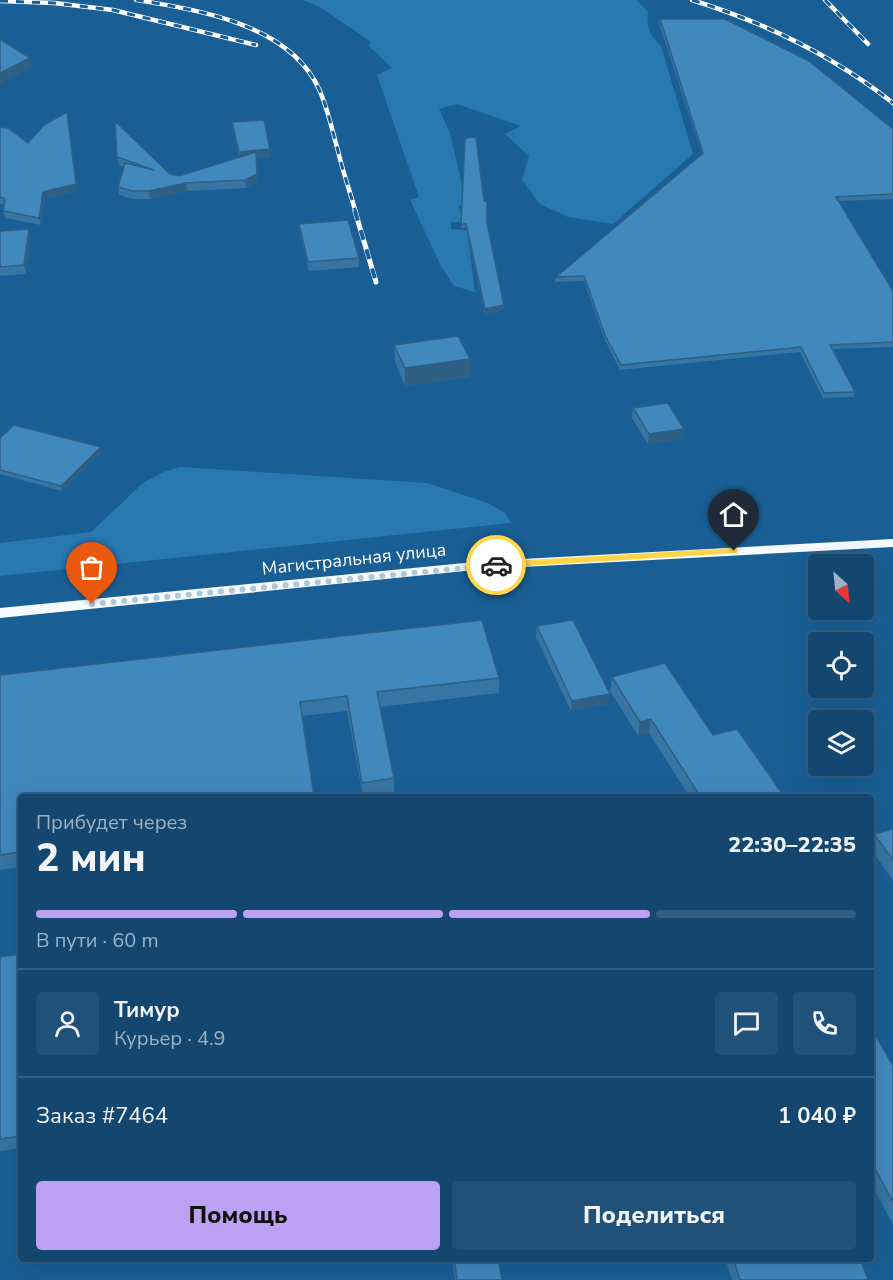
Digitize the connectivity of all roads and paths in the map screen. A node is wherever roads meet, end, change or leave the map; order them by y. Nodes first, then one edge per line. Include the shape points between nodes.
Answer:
1 (893, 543) edge
2 (0, 613) edge

1 - 2 main road, Магистральная улица via 485,566

